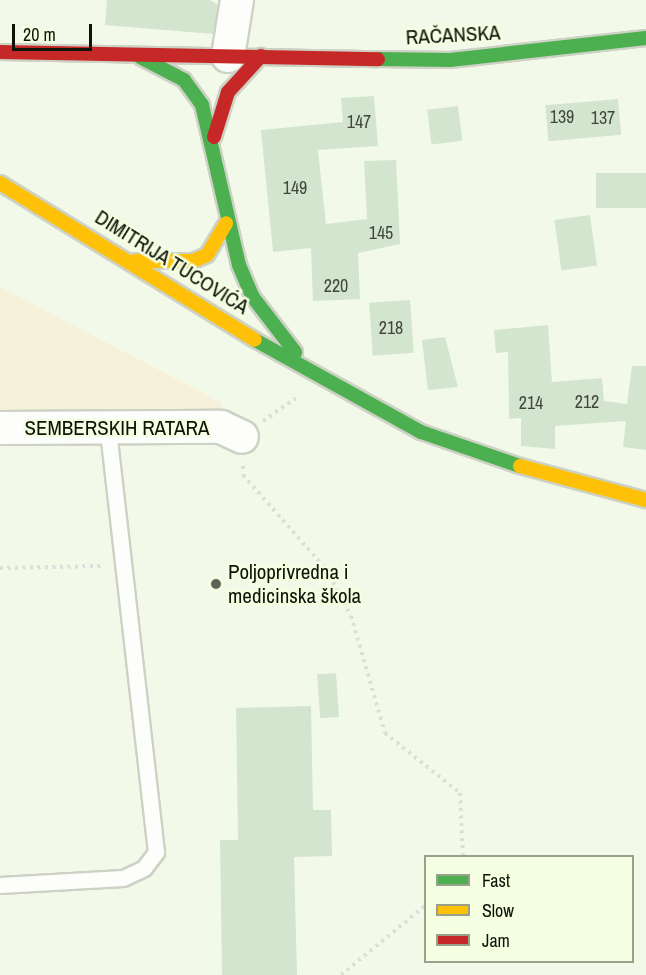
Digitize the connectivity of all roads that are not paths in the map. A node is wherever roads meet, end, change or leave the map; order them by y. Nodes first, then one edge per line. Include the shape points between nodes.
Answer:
1 (237, 0) edge
2 (646, 38) edge
3 (0, 52) edge
4 (133, 54) junction
5 (228, 56) junction
6 (261, 56) junction
7 (214, 137) junction
8 (0, 183) edge
9 (226, 223) junction
10 (131, 260) junction
11 (321, 380) junction
12 (0, 428) edge
13 (108, 429) junction
14 (242, 436) road end
15 (646, 500) edge
16 (0, 885) edge

1 - 5 street
2 - 6 main road, RAČANSKA via 450,60
3 - 4 main road, RAČANSKA
4 - 5 main road, RAČANSKA
4 - 7 main road, DIMITRIJA TUCOVIĆA via 184,80 202,105
5 - 6 main road, RAČANSKA
6 - 7 main road, DIMITRIJA TUCOVIĆA via 228,92
7 - 9 main road, DIMITRIJA TUCOVIĆA
8 - 10 main road, DIMITRIJA TUCOVIĆA
9 - 10 main road via 207,255 193,261 158,265
9 - 11 main road, DIMITRIJA TUCOVIĆA via 252,296
10 - 11 main road, DIMITRIJA TUCOVIĆA
11 - 15 main road, DIMITRIJA TUCOVIĆA via 421,432 520,466
12 - 13 street, SEMBERSKIH RATARA
13 - 14 street, SEMBERSKIH RATARA via 221,427
13 - 16 lane via 156,852 144,868 123,878

